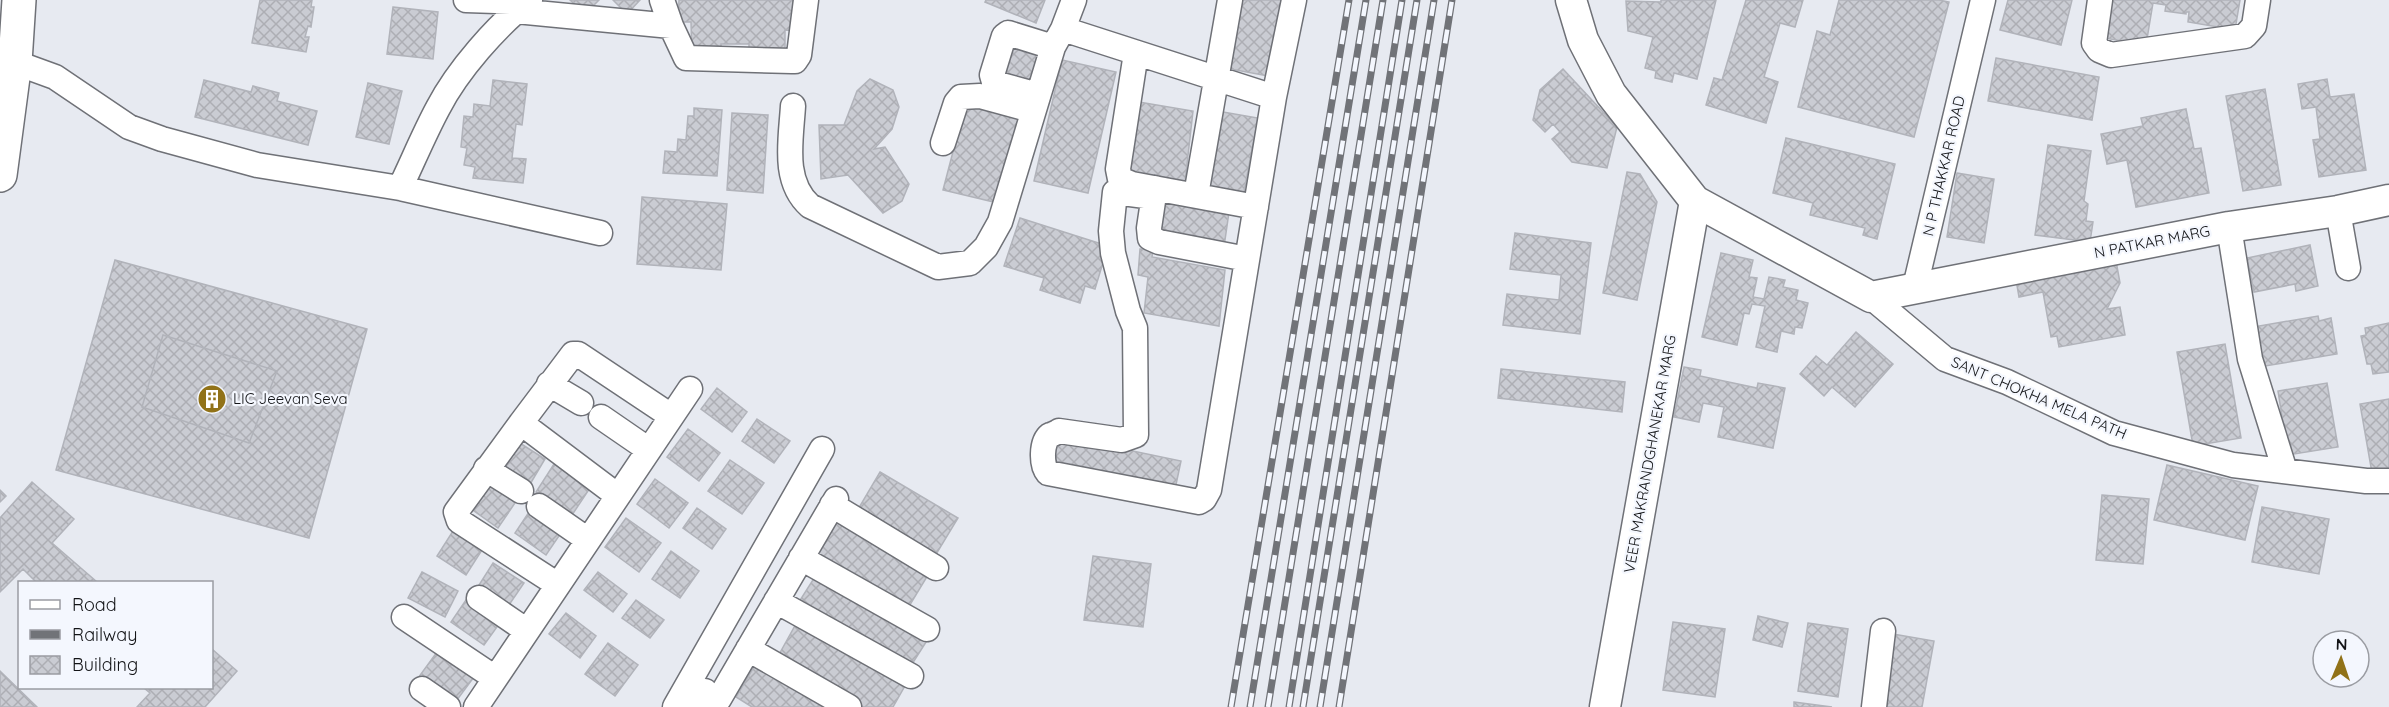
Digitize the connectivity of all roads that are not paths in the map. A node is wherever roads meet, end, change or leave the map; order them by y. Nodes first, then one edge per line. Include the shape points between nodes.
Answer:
1 (19, 0) edge
2 (466, 0) edge
3 (662, 0) edge
4 (806, 0) edge
5 (1074, 0) edge
6 (1230, 0) edge
7 (1294, 0) edge
8 (1571, 0) edge
9 (1983, 0) edge
10 (2100, 0) edge
11 (2258, 0) edge
12 (525, 4) edge
13 (670, 26) junction
14 (1058, 38) junction
15 (1136, 53) junction
16 (8, 60) edge
17 (1215, 77) junction
18 (1274, 97) junction
19 (1036, 103) junction
20 (793, 106) dead end
21 (943, 143) dead end
22 (0, 175) edge
23 (400, 188) junction
24 (1154, 192) junction
25 (1196, 195) junction
26 (1695, 201) junction
27 (2389, 201) edge
28 (1256, 207) junction
29 (2338, 211) junction
30 (2229, 227) junction
31 (600, 233) dead end
32 (1247, 259) junction
33 (2348, 268) dead end
34 (1915, 287) junction
35 (1870, 297) junction
36 (549, 384) junction
37 (690, 389) dead end
38 (581, 403) dead end
39 (671, 416) junction
40 (601, 417) dead end
41 (521, 423) junction
42 (822, 449) dead end
43 (649, 450) junction
44 (486, 469) junction
45 (2285, 471) junction
46 (2389, 481) edge
47 (618, 496) junction
48 (588, 540) junction
49 (801, 558) junction
50 (936, 568) dead end
51 (558, 585) junction
52 (479, 598) dead end
53 (776, 601) junction
54 (404, 617) dead end
55 (927, 629) dead end
56 (527, 631) junction
57 (1883, 631) dead end
58 (748, 649) junction
59 (911, 676) dead end
60 (495, 678) junction
61 (422, 689) dead end
62 (708, 697) edge
63 (448, 707) edge
64 (476, 707) edge
65 (675, 707) edge
66 (849, 707) edge
67 (1605, 707) edge
68 (1874, 707) edge

1 - 16 main road
2 - 12 street
3 - 13 street
4 - 13 street via 799,55 792,62 689,59 683,55
5 - 14 street
6 - 17 street
7 - 18 street
8 - 26 street via 1583,40 1611,94
9 - 34 street, N P THAKKAR ROAD
10 - 11 street via 2094,43 2098,50 2111,55 2245,36 2254,26
12 - 13 street
12 - 23 street via 468,64 439,106
14 - 15 street
14 - 19 street
14 - 19 street via 1008,33 1004,36 992,75 994,82
15 - 17 street
15 - 24 street via 1118,174 1125,182
16 - 22 main road
16 - 23 street via 55,77 129,127 162,138 257,165
17 - 18 street
17 - 25 street
18 - 28 street
19 - 20 street via 1000,222 986,247 970,263 938,267 810,206 799,196 790,171
19 - 21 street via 961,97
23 - 31 street
24 - 25 street
24 - 32 street via 1149,228 1153,241
24 - 32 street via 1115,192 1111,231 1113,253 1135,328 1136,435 1122,440 1059,431 1046,440 1042,462 1048,473 1194,502 1204,499 1209,490
25 - 28 street
26 - 35 street, SANT CHOKHA MELA PATH
26 - 67 street, VEER MAKRANDGHANEKAR MARG
27 - 29 street, N PATKAR MARG
28 - 32 street
29 - 30 street, N PATKAR MARG
29 - 33 street
30 - 34 street, N PATKAR MARG
30 - 45 street via 2250,359
34 - 35 street
35 - 45 street, SANT CHOKHA MELA PATH via 1945,359 2007,382 2114,433 2233,465
36 - 38 street
36 - 39 street via 568,357 578,354
36 - 41 street
37 - 39 street
39 - 43 street
40 - 43 street
41 - 44 street
41 - 47 street
42 - 62 street
43 - 47 street
44 - 48 street
44 - 51 street via 456,512 459,521
45 - 46 street, SANT CHOKHA MELA PATH
47 - 48 street
48 - 51 street
49 - 50 street via 834,502
49 - 53 street
49 - 55 street
51 - 56 street
52 - 56 street
53 - 58 street
53 - 59 street
54 - 60 street
56 - 60 street
57 - 68 street
58 - 62 street
58 - 66 street
60 - 64 street
61 - 63 street
62 - 65 street

